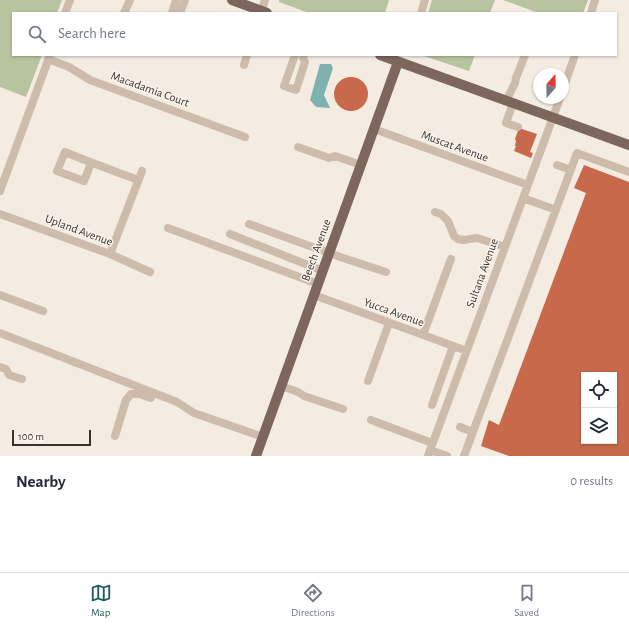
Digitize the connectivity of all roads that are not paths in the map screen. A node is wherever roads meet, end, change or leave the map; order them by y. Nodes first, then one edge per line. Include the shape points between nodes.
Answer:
1 (70, 0) edge
2 (130, 0) edge
3 (176, 0) edge
4 (185, 0) edge
5 (266, 0) edge
6 (425, 0) edge
7 (596, 0) edge
8 (239, 1) edge
9 (65, 12) edge
10 (124, 12) edge
11 (172, 12) edge
12 (180, 12) edge
13 (263, 12) edge
14 (421, 12) edge
15 (591, 12) edge
16 (247, 56) edge
17 (295, 56) edge
18 (304, 56) edge
19 (387, 56) edge
20 (525, 56) edge
21 (576, 56) edge
22 (49, 57) edge
23 (401, 58) edge
24 (244, 66) dead end
25 (569, 73) edge
26 (510, 102) junction
27 (558, 104) edge
28 (553, 118) junction
29 (518, 127) dead end
30 (374, 129) junction
31 (245, 138) dead end
32 (629, 145) edge
33 (298, 146) dead end
34 (91, 163) dead end
35 (361, 165) junction
36 (557, 165) dead end
37 (571, 170) junction
38 (142, 171) dead end
39 (629, 172) edge
40 (3, 174) edge
41 (138, 180) junction
42 (528, 185) junction
43 (0, 191) edge
44 (523, 198) junction
45 (556, 210) junction
46 (435, 212) dead end
47 (0, 214) edge
48 (249, 224) dead end
49 (168, 228) dead end
50 (230, 234) dead end
51 (505, 247) junction
52 (329, 253) junction
53 (110, 254) junction
54 (450, 259) dead end
55 (323, 271) junction
56 (150, 272) dead end
57 (386, 272) dead end
58 (318, 284) junction
59 (314, 295) junction
60 (0, 296) edge
61 (43, 311) dead end
62 (389, 323) junction
63 (0, 333) edge
64 (423, 335) junction
65 (453, 346) junction
66 (467, 350) junction
67 (0, 367) edge
68 (22, 379) dead end
69 (368, 382) dead end
70 (281, 386) junction
71 (432, 405) dead end
72 (343, 409) dead end
73 (194, 413) junction
74 (371, 420) dead end
75 (460, 427) dead end
76 (473, 432) junction
77 (115, 436) dead end
78 (263, 438) junction
79 (430, 450) edge
80 (256, 456) edge
81 (447, 456) edge
82 (464, 456) edge

1 - 9 street
2 - 10 street
3 - 11 street
4 - 12 street
5 - 13 street
6 - 14 street
7 - 15 street
8 - 13 main road
16 - 24 street
17 - 18 street via 284,86 296,90 305,62
19 - 23 main road
20 - 26 street
21 - 25 street
22 - 31 street, Macadamia Court via 90,80
22 - 40 street
23 - 26 main road
23 - 30 main road, Beech Avenue
26 - 28 main road
26 - 29 street via 506,123
27 - 28 street, Sultana Avenue
28 - 32 main road
28 - 42 street, Sultana Avenue
30 - 35 main road, Beech Avenue
30 - 42 street, Muscat Avenue
33 - 35 street via 329,158 335,156
34 - 41 street
35 - 52 main road, Beech Avenue
36 - 37 street
37 - 39 street via 577,153
37 - 45 street
38 - 41 street
40 - 43 street
41 - 53 street
42 - 44 street, Sultana Avenue
44 - 45 street
44 - 51 street, Sultana Avenue
45 - 76 street
46 - 51 street via 448,221 454,236 458,239 477,238
47 - 53 street, Upland Avenue
48 - 52 street
49 - 58 street
50 - 55 street
51 - 66 street, Sultana Avenue
52 - 55 main road, Beech Avenue
52 - 57 street
53 - 56 street, Upland Avenue
54 - 64 street
55 - 58 main road, Beech Avenue
58 - 59 main road, Beech Avenue
59 - 62 street, Yucca Avenue
59 - 70 main road, Beech Avenue
60 - 61 street
62 - 64 street, Yucca Avenue
62 - 69 street
63 - 73 street via 177,402
64 - 65 street, Yucca Avenue
65 - 66 street, Yucca Avenue
65 - 71 street
66 - 79 street, Sultana Avenue
67 - 68 street via 6,369 9,375
70 - 72 street
70 - 78 main road, Beech Avenue
73 - 77 street via 139,394 132,394 126,400
73 - 78 street
74 - 79 street
75 - 76 street
76 - 82 street
78 - 80 main road, Beech Avenue
79 - 81 street

